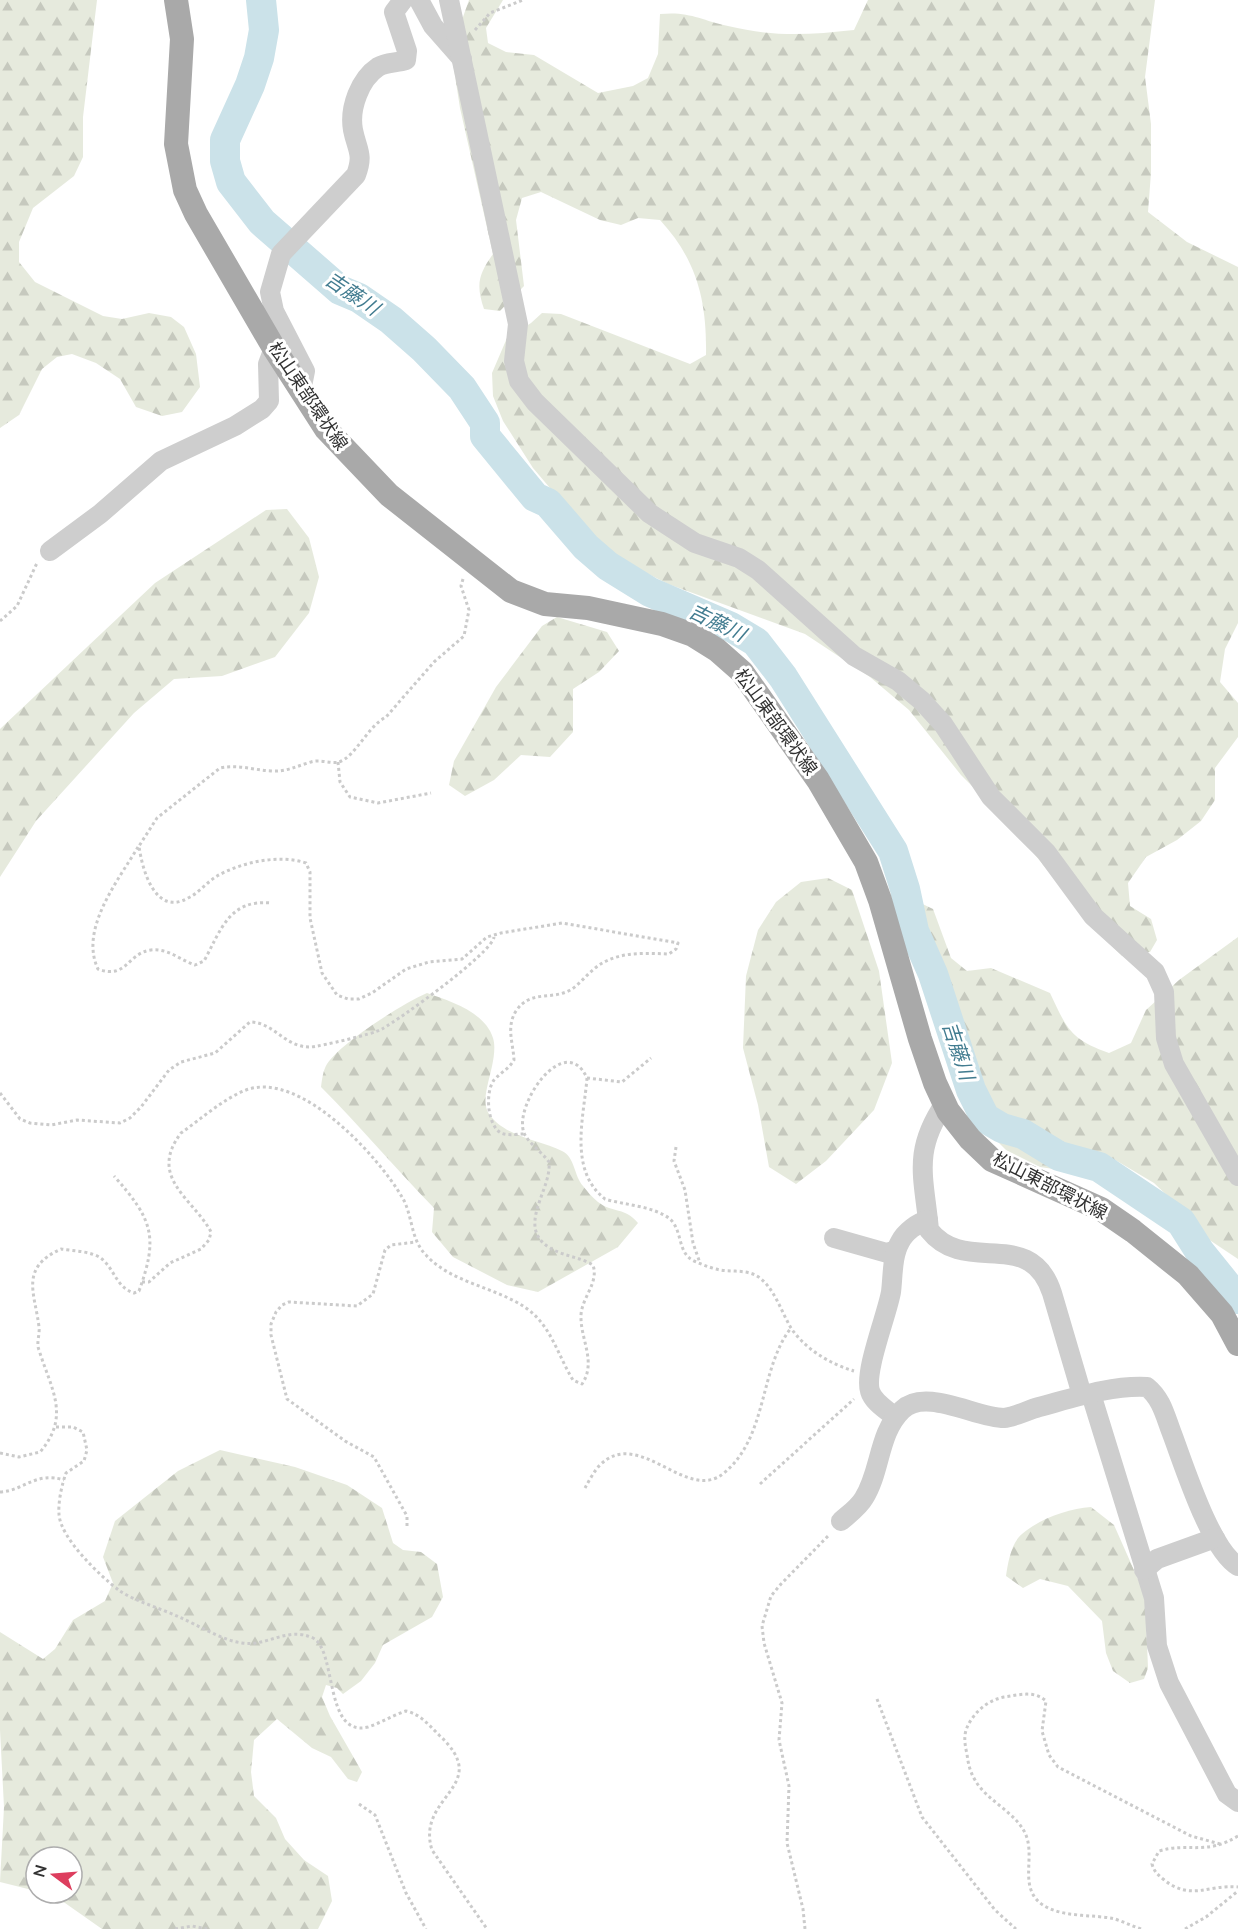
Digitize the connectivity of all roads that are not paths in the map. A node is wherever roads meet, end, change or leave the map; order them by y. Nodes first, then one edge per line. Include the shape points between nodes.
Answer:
1 (176, 0) edge
2 (403, 0) edge
3 (419, 0) edge
4 (449, 0) edge
5 (462, 59) junction
6 (274, 348) junction
7 (301, 391) junction
8 (50, 551) road end
9 (945, 1103) junction
10 (1238, 1176) edge
11 (928, 1220) junction
12 (834, 1238) dead end
13 (896, 1250) junction
14 (1238, 1344) edge
15 (1087, 1395) junction
16 (895, 1417) junction
17 (842, 1521) road end
18 (1215, 1538) junction
19 (1238, 1566) edge
20 (1144, 1570) junction
21 (1238, 1802) edge

1 - 6 main road, 松山東部環状線 via 182,39 176,144 182,179 196,214
2 - 7 street via 394,12 407,51 406,60 378,67 360,88 354,104 352,129 362,160 356,175 281,254 270,292 274,311 305,371
3 - 5 street via 433,26
4 - 5 street
5 - 10 street via 518,324 514,361 519,381 590,458 650,513 695,543 739,558 758,570 854,656 897,681 943,724 991,797 1046,852 1093,916 1155,972 1164,992 1166,1038 1174,1064
6 - 7 main road, 松山東部環状線
6 - 8 street via 268,364 269,401 262,409 235,426 161,460 100,514
7 - 9 main road, 松山東部環状線 via 326,429 389,495 511,591 545,604 588,608 662,624 717,650 742,672 818,780 866,862
9 - 11 street via 931,1123 923,1146
9 - 14 main road, 松山東部環状線 via 970,1139 992,1160 1101,1209 1188,1275 1222,1314
11 - 13 street via 913,1227
11 - 15 street via 929,1230 950,1248 1027,1259 1039,1266 1050,1285
12 - 13 street via 887,1253
13 - 16 street via 890,1294 870,1376 873,1398
15 - 16 street via 1006,1418 929,1402 904,1408
15 - 18 street via 1135,1386 1154,1392
15 - 20 street
16 - 17 street via 864,1499
18 - 19 street
18 - 20 street via 1157,1559
20 - 21 street via 1154,1598 1157,1646 1169,1683 1227,1794

